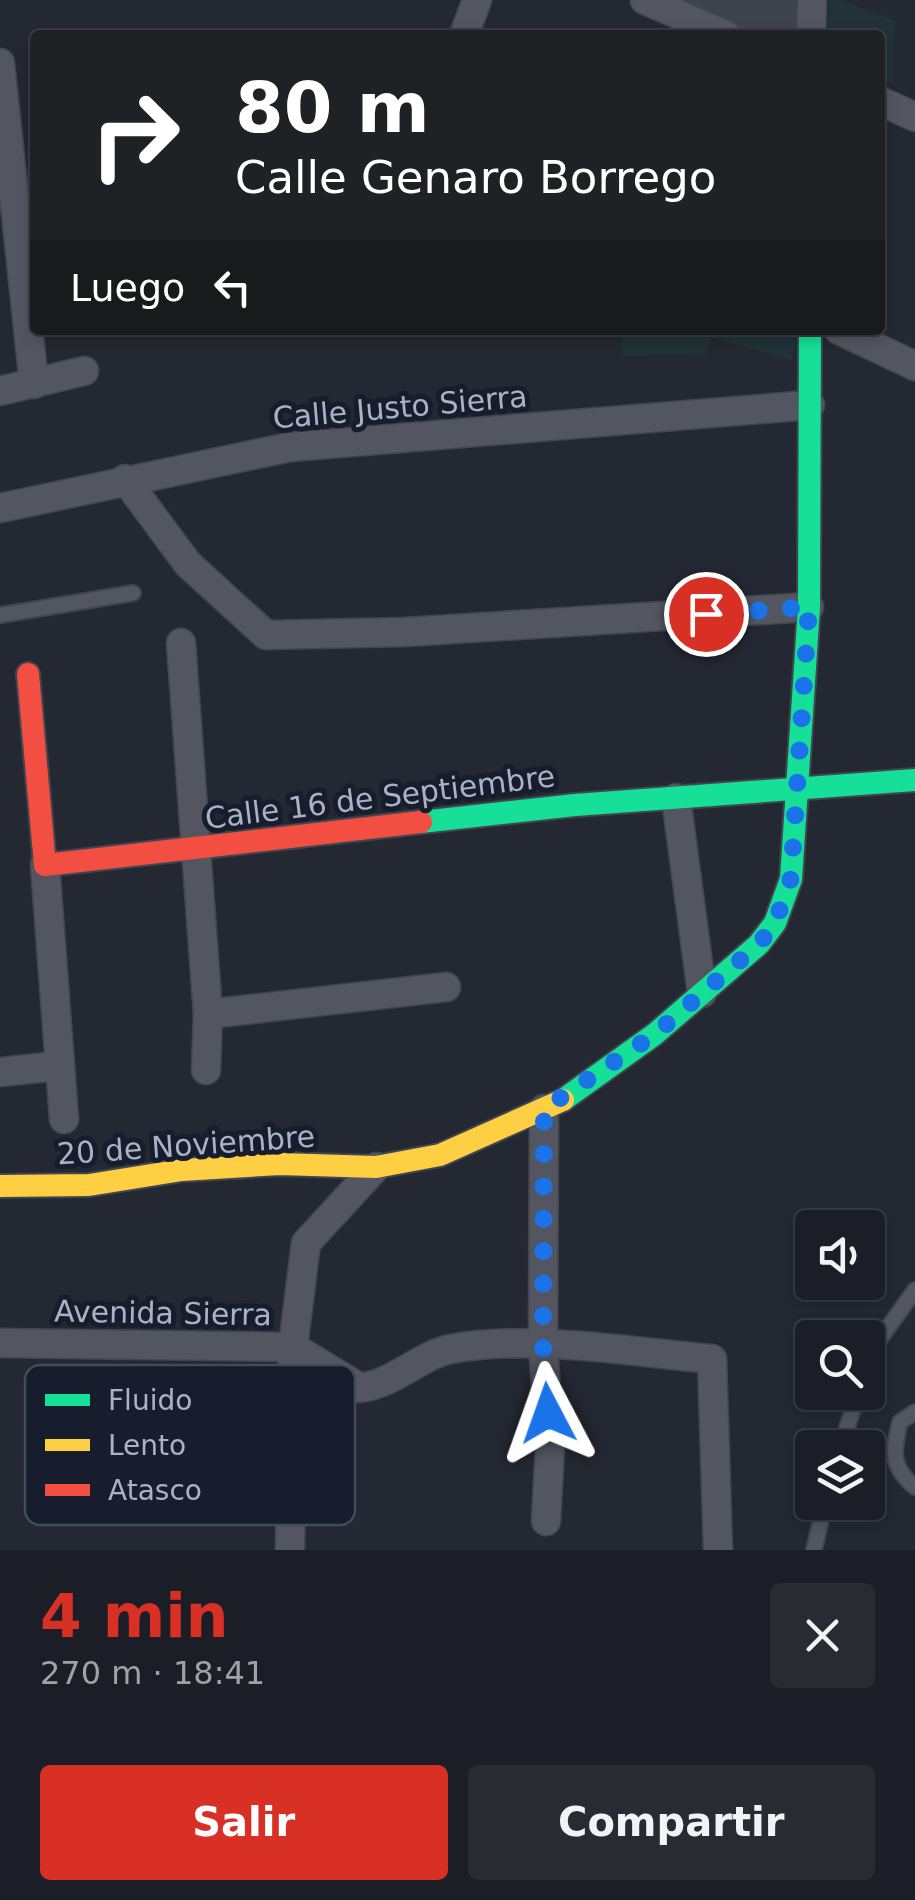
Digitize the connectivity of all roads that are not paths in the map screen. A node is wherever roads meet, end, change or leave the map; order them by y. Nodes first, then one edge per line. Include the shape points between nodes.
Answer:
1 (477, 0) edge
2 (645, 0) edge
3 (812, 0) edge
4 (466, 30) edge
5 (714, 30) edge
6 (812, 30) edge
7 (0, 62) edge
8 (885, 104) edge
9 (915, 116) edge
10 (810, 335) edge
11 (849, 335) edge
12 (915, 366) edge
13 (84, 372) dead end
14 (34, 384) junction
15 (0, 391) edge
16 (810, 405) junction
17 (125, 479) junction
18 (0, 508) edge
19 (134, 594) dead end
20 (809, 607) junction
21 (0, 615) edge
22 (181, 644) dead end
23 (28, 674) dead end
24 (915, 780) edge
25 (798, 790) junction
26 (676, 798) junction
27 (193, 849) junction
28 (44, 865) junction
29 (446, 987) dead end
30 (702, 994) junction
31 (208, 1014) junction
32 (57, 1066) junction
33 (206, 1070) dead end
34 (0, 1072) edge
35 (544, 1109) junction
36 (64, 1119) dead end
37 (376, 1167) junction
38 (0, 1186) edge
39 (915, 1290) edge
40 (885, 1332) edge
41 (0, 1343) edge
42 (543, 1345) junction
43 (293, 1347) junction
44 (293, 1365) edge
45 (322, 1365) edge
46 (355, 1385) edge
47 (915, 1412) edge
48 (915, 1488) edge
49 (821, 1520) edge
50 (546, 1521) dead end
51 (290, 1525) edge
52 (290, 1550) edge
53 (718, 1550) edge
54 (814, 1550) edge

1 - 4 street
2 - 5 street
3 - 6 street
7 - 14 street
8 - 9 street
10 - 16 street, 20 de Noviembre
11 - 12 street
13 - 14 street
14 - 15 street
16 - 17 street, Calle Justo Sierra via 290,447
16 - 20 street, 20 de Noviembre
17 - 18 street, Calle Justo Sierra
17 - 20 street via 188,564 266,636
19 - 21 lane
20 - 25 street, 20 de Noviembre
22 - 27 street
23 - 28 street
24 - 25 street, Calle 16 de Septiembre
25 - 26 street, Calle 16 de Septiembre
25 - 30 street, 20 de Noviembre via 791,878 775,923
26 - 27 street, Calle 16 de Septiembre
26 - 30 street
27 - 28 street, Calle 16 de Septiembre
27 - 31 street
28 - 32 street
29 - 31 street
30 - 35 street, 20 de Noviembre
31 - 33 street
32 - 34 street
32 - 36 street
35 - 37 street, 20 de Noviembre via 440,1156
35 - 42 street
37 - 38 street, 20 de Noviembre via 280,1164 89,1185
37 - 43 street via 306,1243
39 - 40 lane
41 - 43 street, Avenida Sierra
42 - 46 street, Avenida Sierra via 448,1349 381,1386
42 - 50 street via 550,1447
42 - 53 street, Avenida Sierra via 712,1359
43 - 44 street
43 - 45 street, Avenida Sierra
47 - 48 lane via 900,1422 892,1458
49 - 54 lane
51 - 52 street

